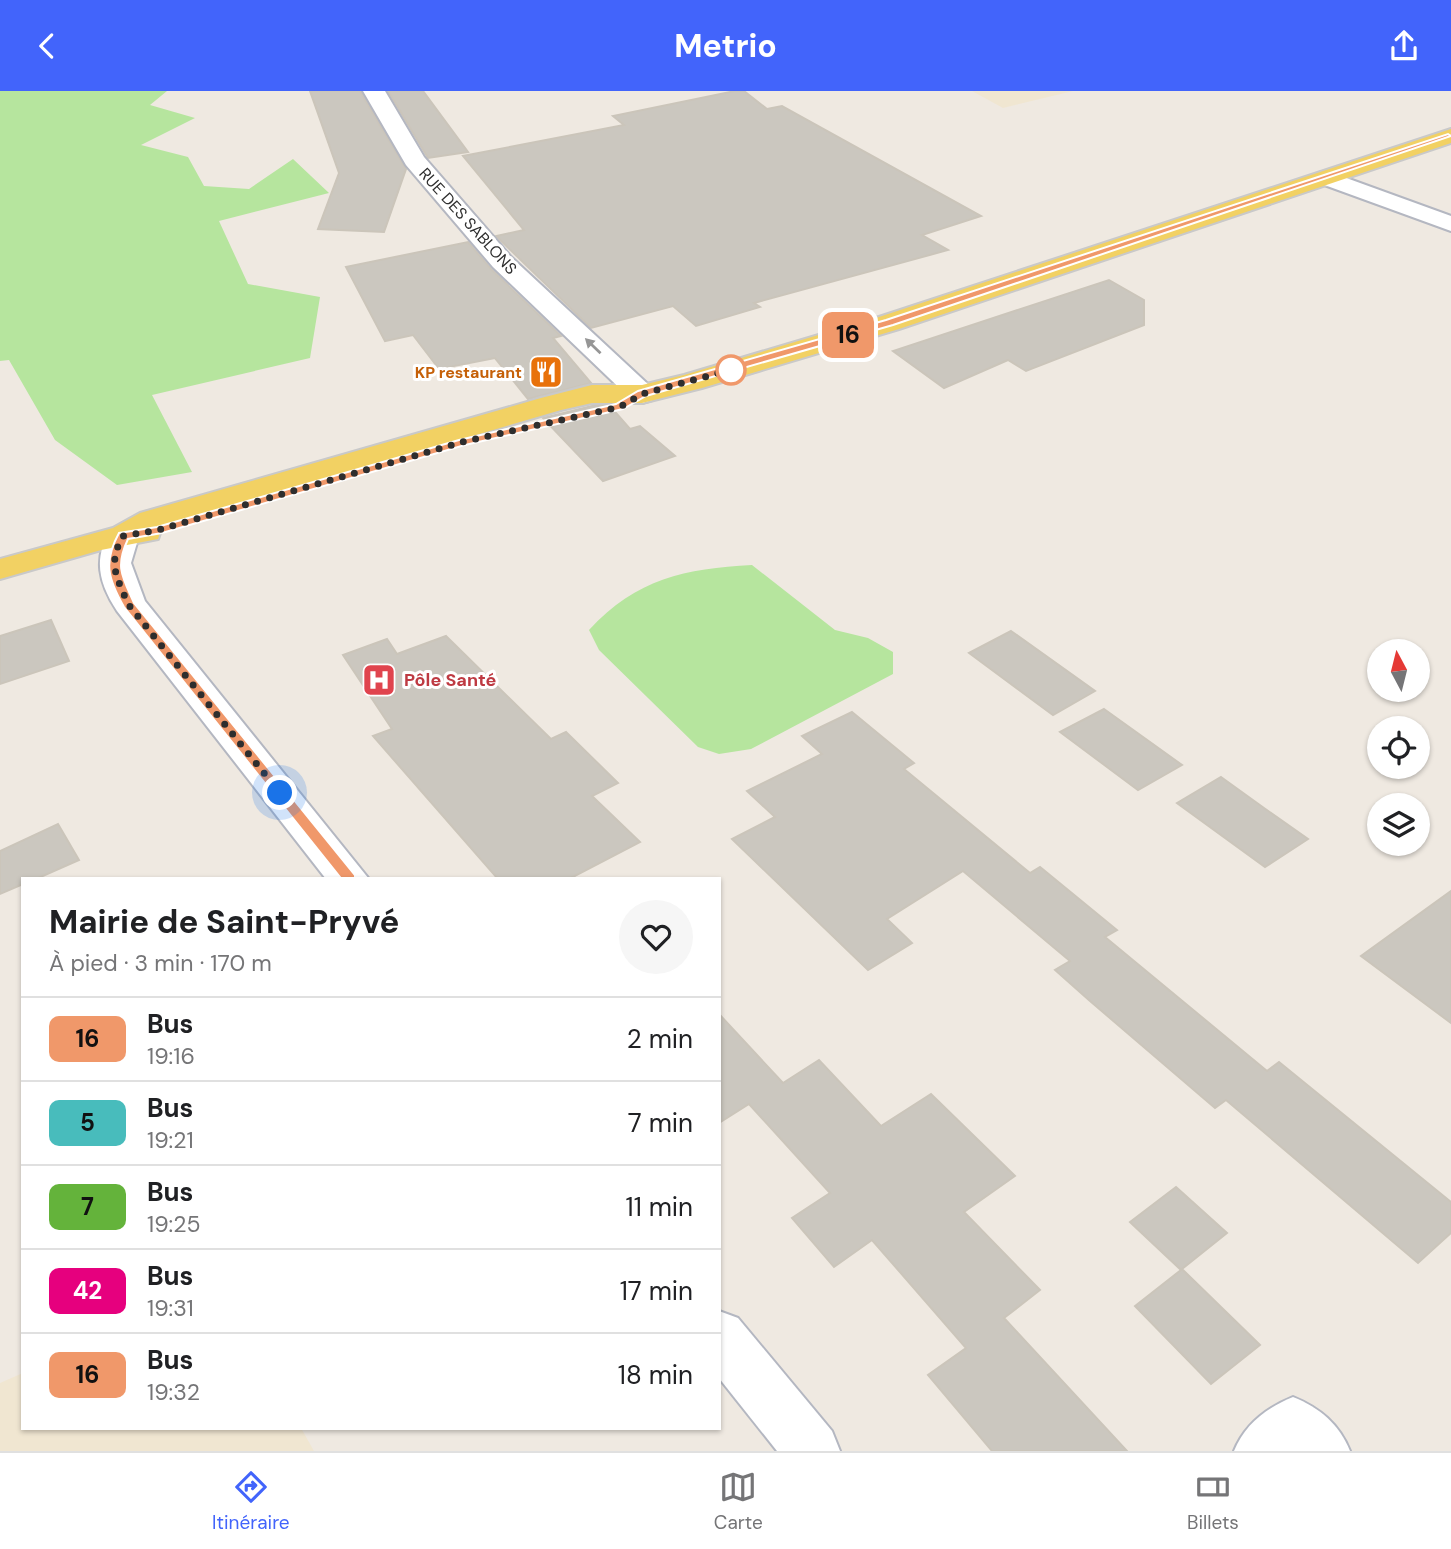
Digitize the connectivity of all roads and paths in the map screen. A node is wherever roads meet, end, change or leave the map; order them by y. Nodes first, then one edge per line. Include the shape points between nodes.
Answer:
1 (374, 91) edge
2 (1451, 135) edge
3 (1327, 178) junction
4 (1451, 225) edge
5 (642, 394) junction
6 (123, 536) junction
7 (0, 569) edge
8 (347, 877) edge
9 (721, 1338) edge
10 (812, 1451) edge
11 (1262, 1451) edge
12 (1322, 1451) edge

5 -> 1 street, RUE DES SABLONS via 502,263 414,159
2 - 3 main road
3 - 4 street
3 - 5 main road via 889,323
5 - 6 main road via 620,407 462,442 158,530
6 - 7 main road
6 - 8 street via 113,558 128,604
9 - 10 street
11 - 12 street via 1293,1424

